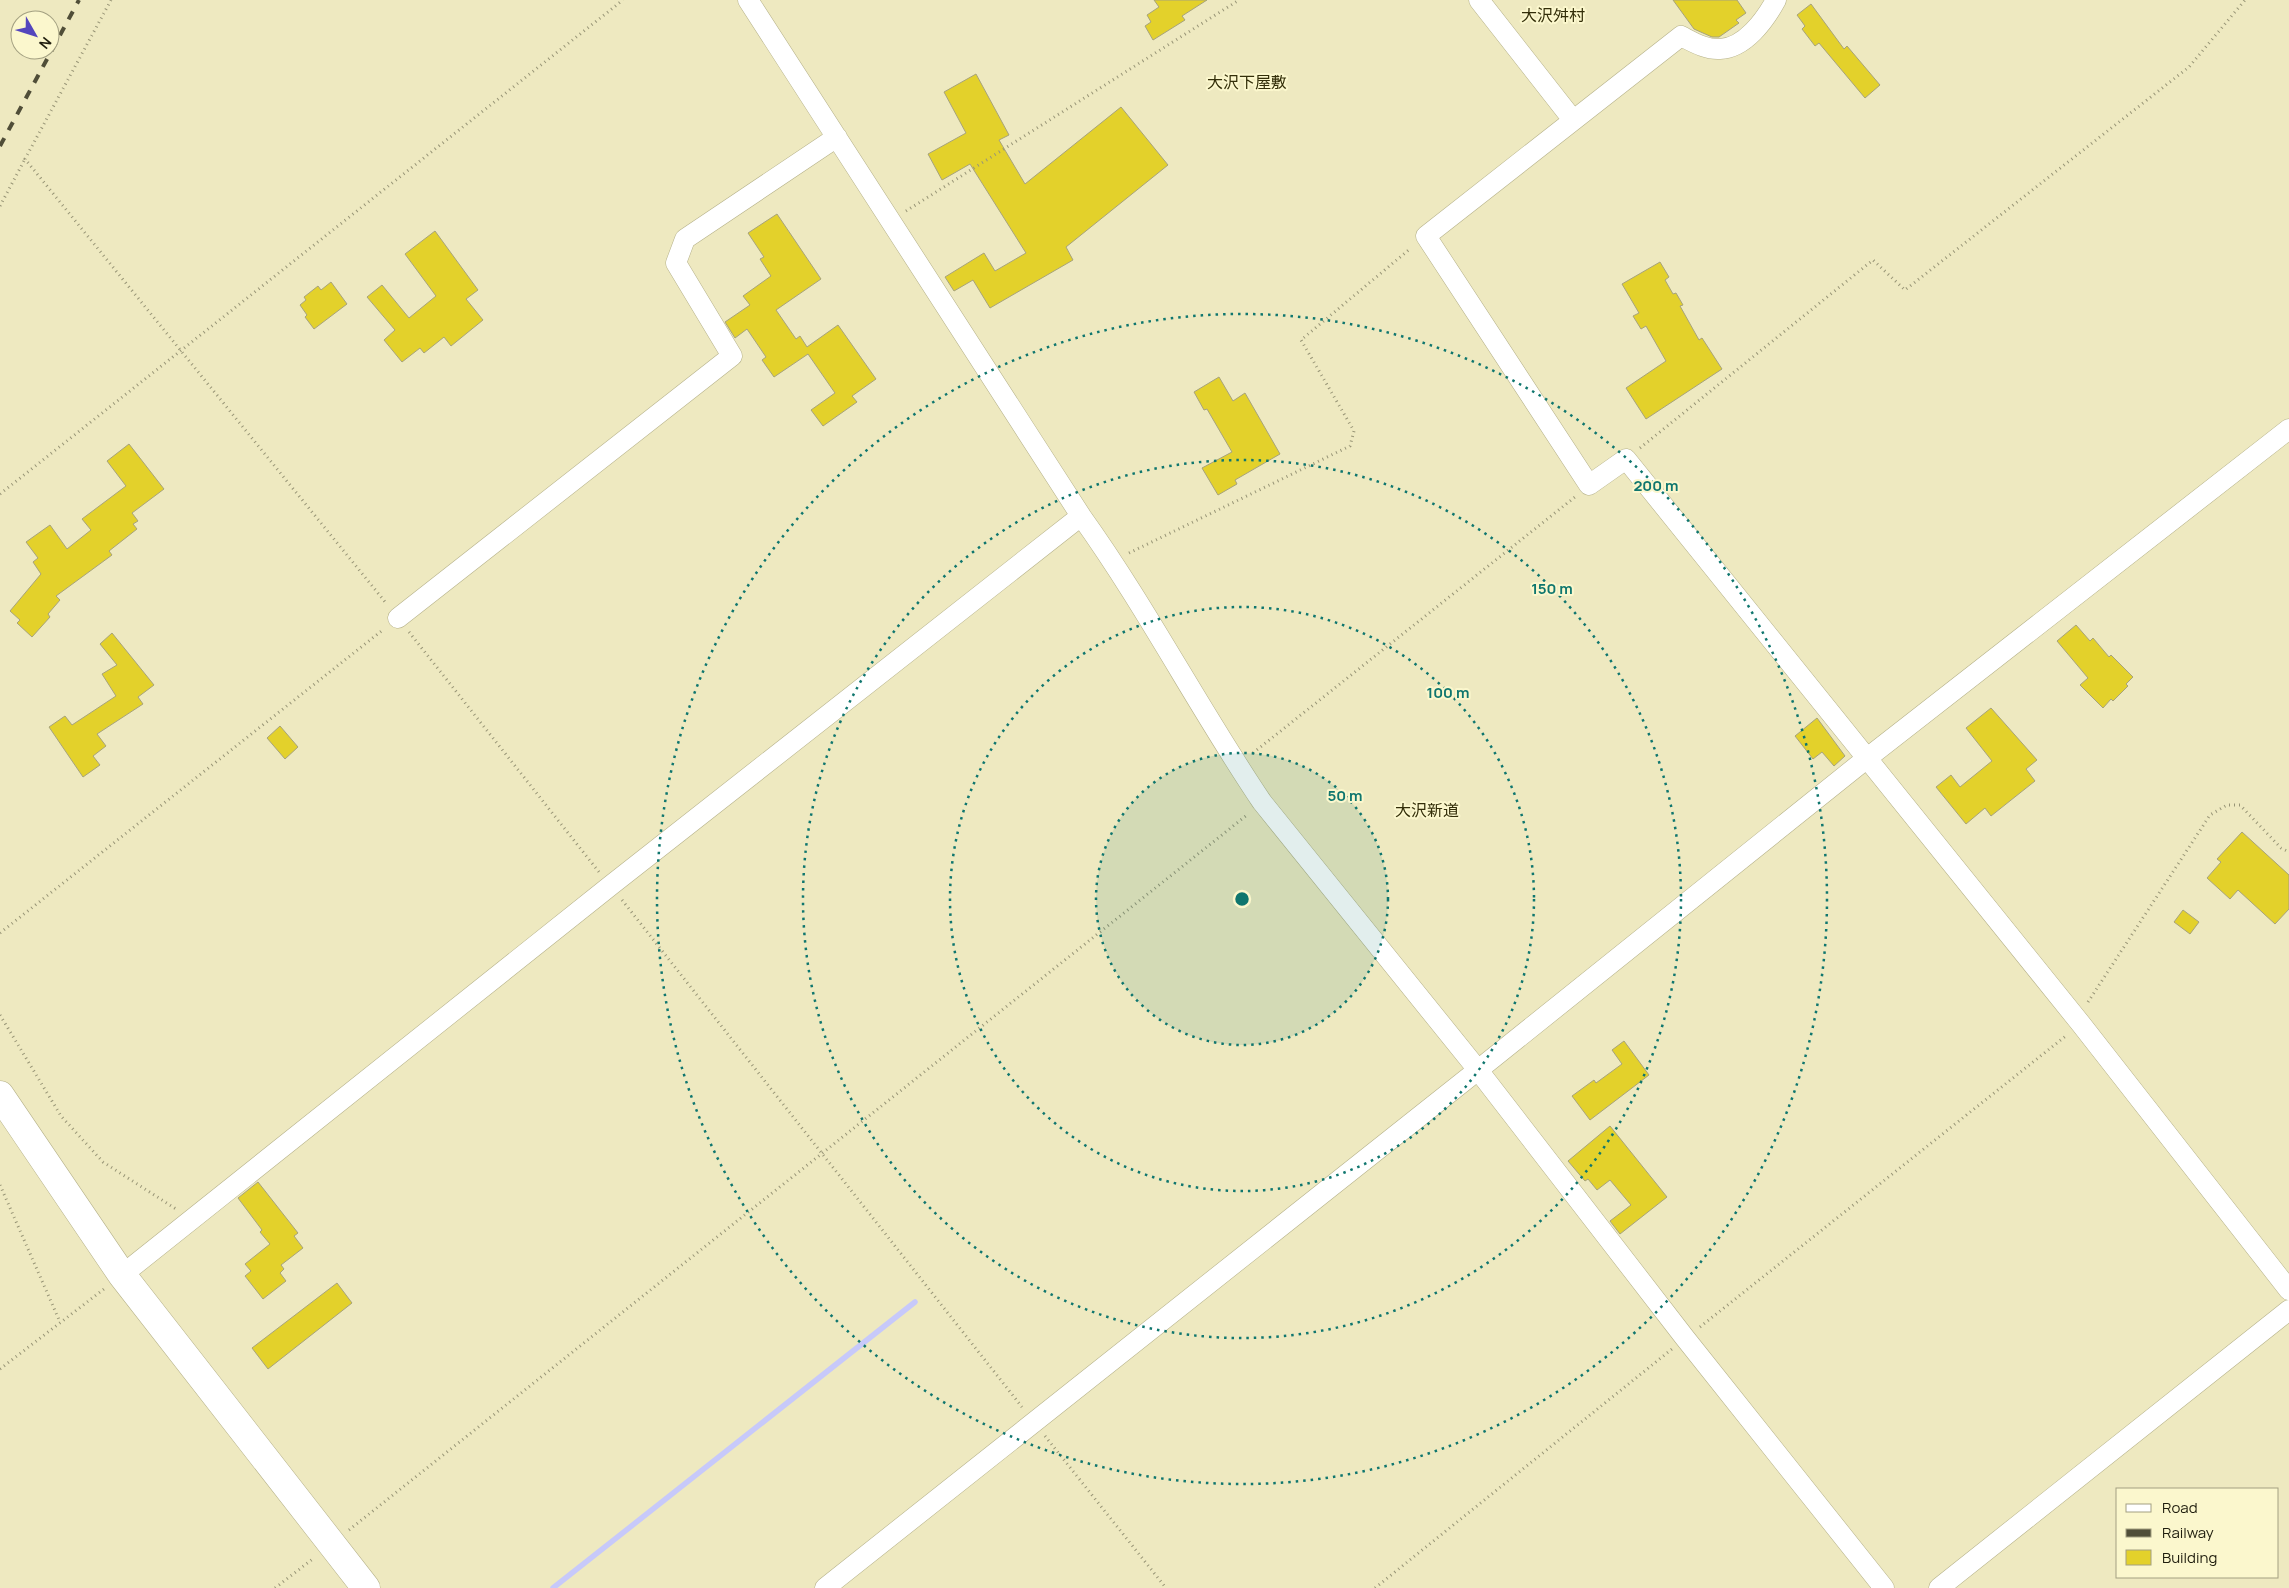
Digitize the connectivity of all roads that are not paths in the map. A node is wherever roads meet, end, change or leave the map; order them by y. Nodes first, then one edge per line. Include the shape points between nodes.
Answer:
1 (748, 0) edge
2 (1479, 0) edge
3 (1776, 0) edge
4 (1573, 120) junction
5 (837, 137) junction
6 (2289, 429) edge
7 (1081, 516) junction
8 (398, 618) road end
9 (1866, 759) junction
10 (1478, 1070) junction
11 (0, 1095) edge
12 (122, 1275) junction
13 (2289, 1290) edge
14 (2289, 1310) edge
15 (366, 1588) edge
16 (825, 1588) edge
17 (1884, 1588) edge
18 (1939, 1588) edge

1 - 5 street
2 - 4 street
3 - 4 street via 1769,14 1741,43 1721,49 1699,46 1681,36
4 - 9 street via 1426,236 1589,485 1626,460
5 - 7 street
5 - 8 street via 685,239 676,263 732,356
6 - 9 street
7 - 10 street via 1113,560 1262,802
7 - 12 street
9 - 10 street
9 - 13 street via 2081,1024
10 - 16 street
10 - 17 street
11 - 12 street
12 - 15 street
14 - 18 street

